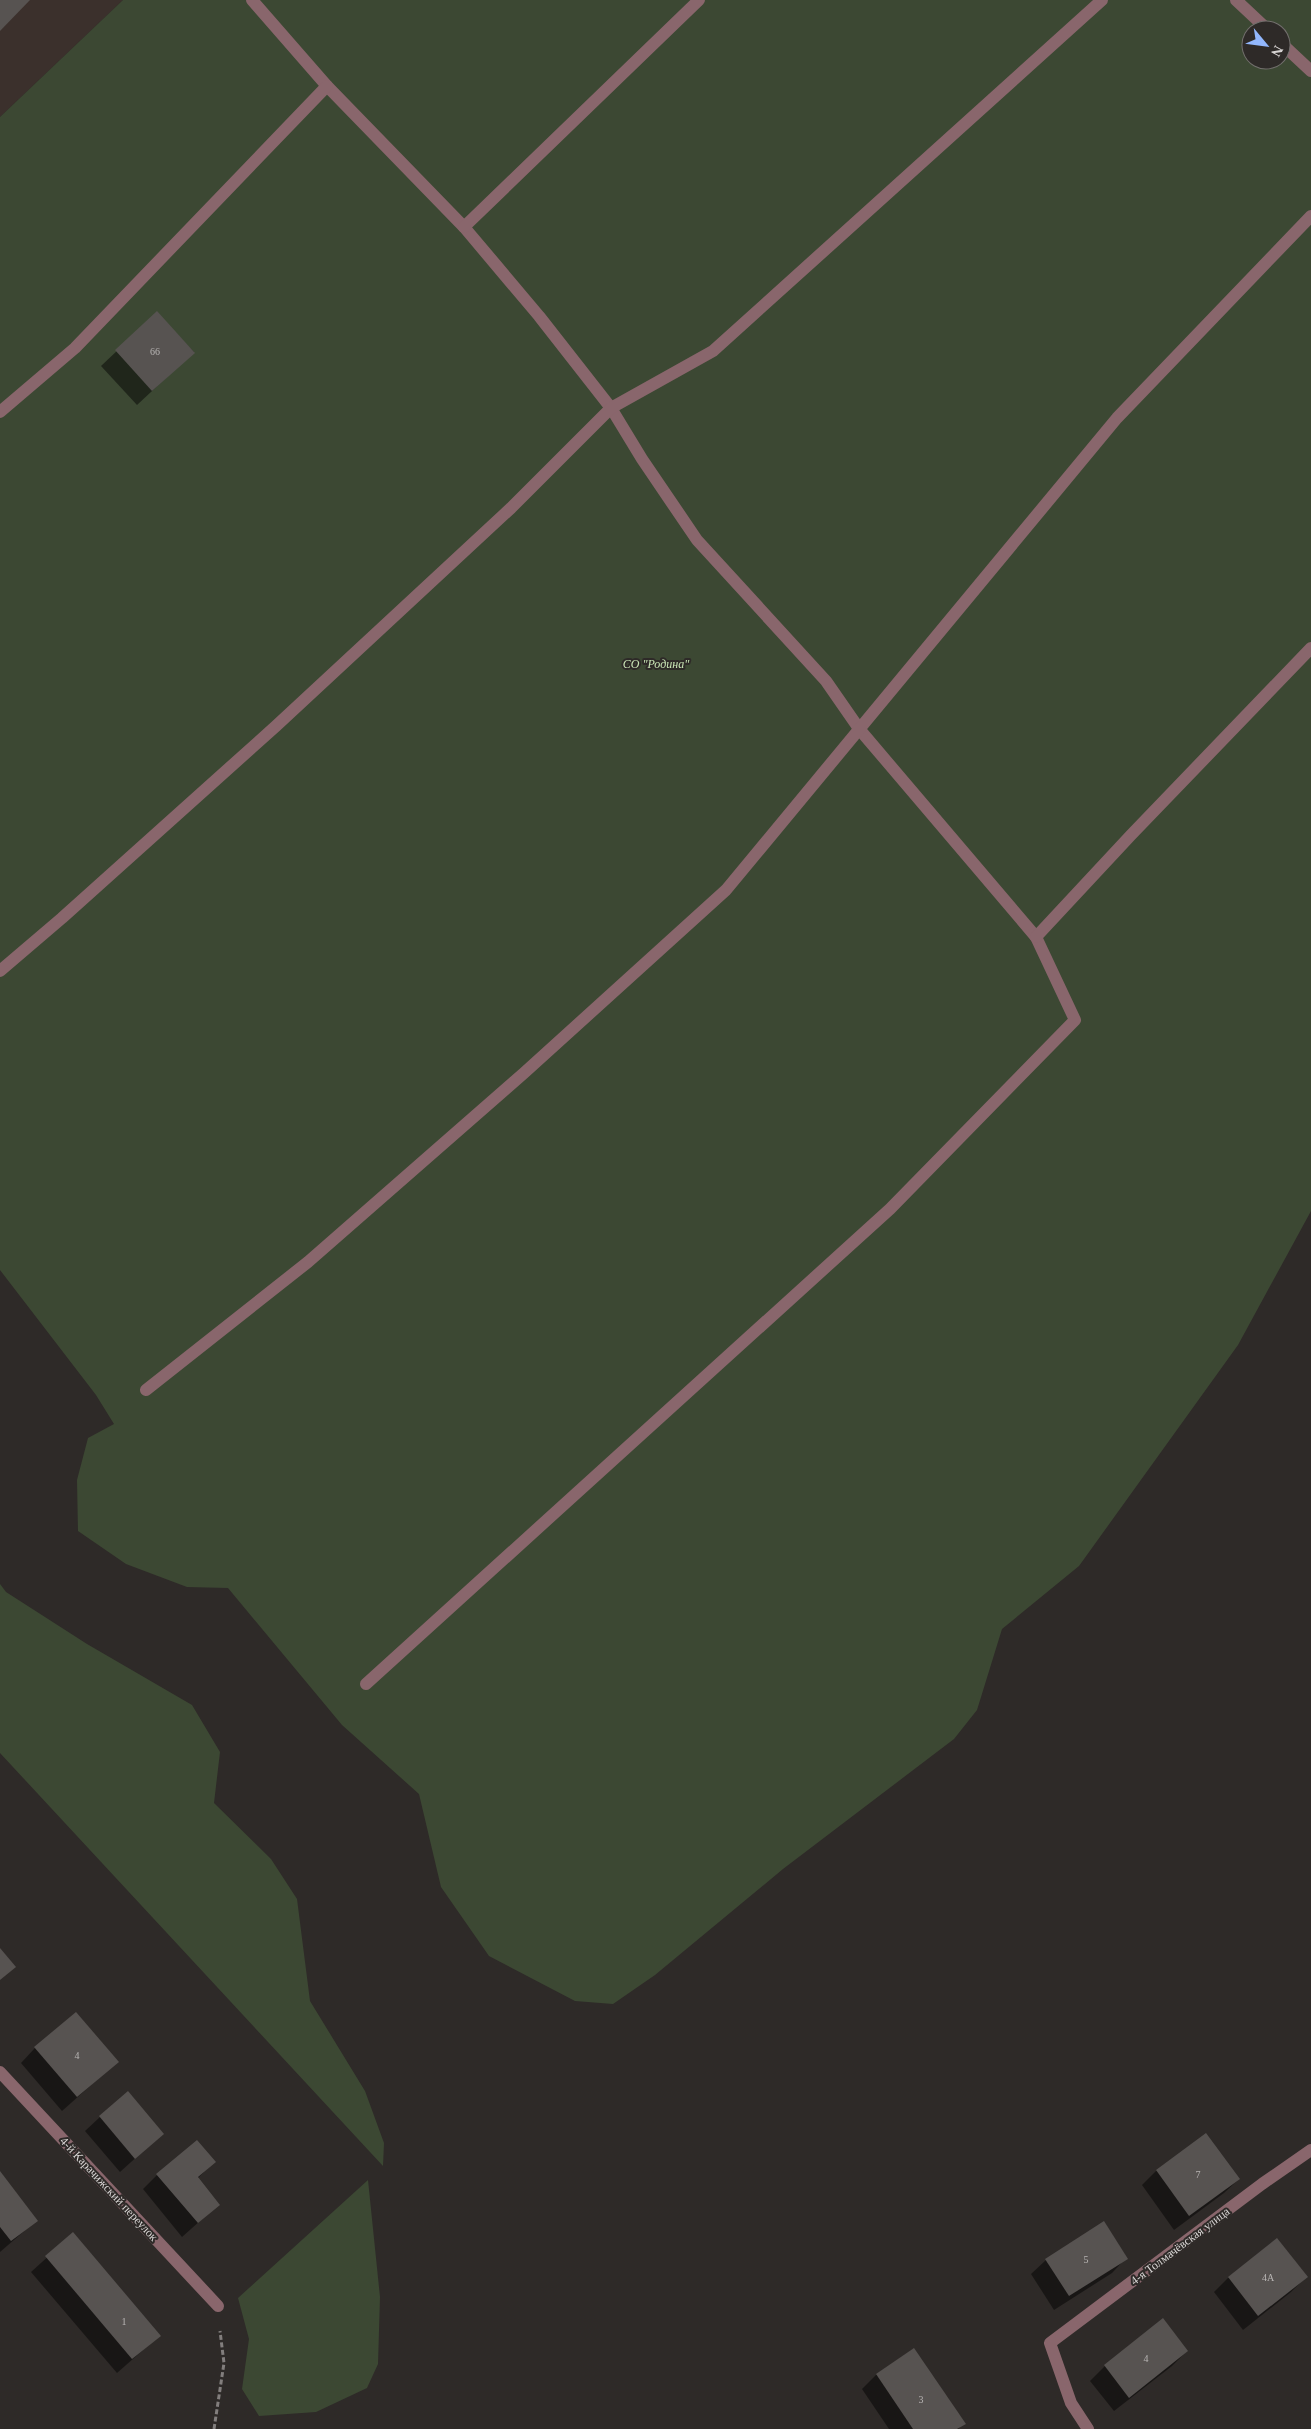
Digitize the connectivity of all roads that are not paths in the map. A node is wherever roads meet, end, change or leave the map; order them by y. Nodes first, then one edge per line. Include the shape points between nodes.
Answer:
1 (252, 0) edge
2 (699, 0) edge
3 (1102, 0) edge
4 (1236, 0) edge
5 (1257, 20) edge
6 (1291, 52) edge
7 (1311, 71) edge
8 (327, 86) junction
9 (1311, 216) edge
10 (464, 227) junction
11 (611, 408) junction
12 (0, 412) edge
13 (1311, 648) edge
14 (860, 730) junction
15 (1036, 936) junction
16 (0, 971) edge
17 (146, 1390) dead end
18 (366, 1684) dead end
19 (0, 2072) edge
20 (1311, 2150) edge
21 (218, 2306) road end
22 (1088, 2429) edge

1 - 8 street
2 - 10 street
3 - 11 street via 713,351
4 - 5 street
6 - 7 street
8 - 10 street
8 - 12 street via 75,348
9 - 14 street via 1116,418
10 - 11 street
11 - 14 street via 696,540 826,681
11 - 16 street via 511,508 276,726
13 - 15 street
14 - 15 street
14 - 17 street via 726,890 308,1262
15 - 18 street via 1075,1020 890,1209
19 - 21 street, 4-й Карачижский переулок
20 - 22 street, 4-я Толмачёвская улица via 1050,2343 1071,2402

